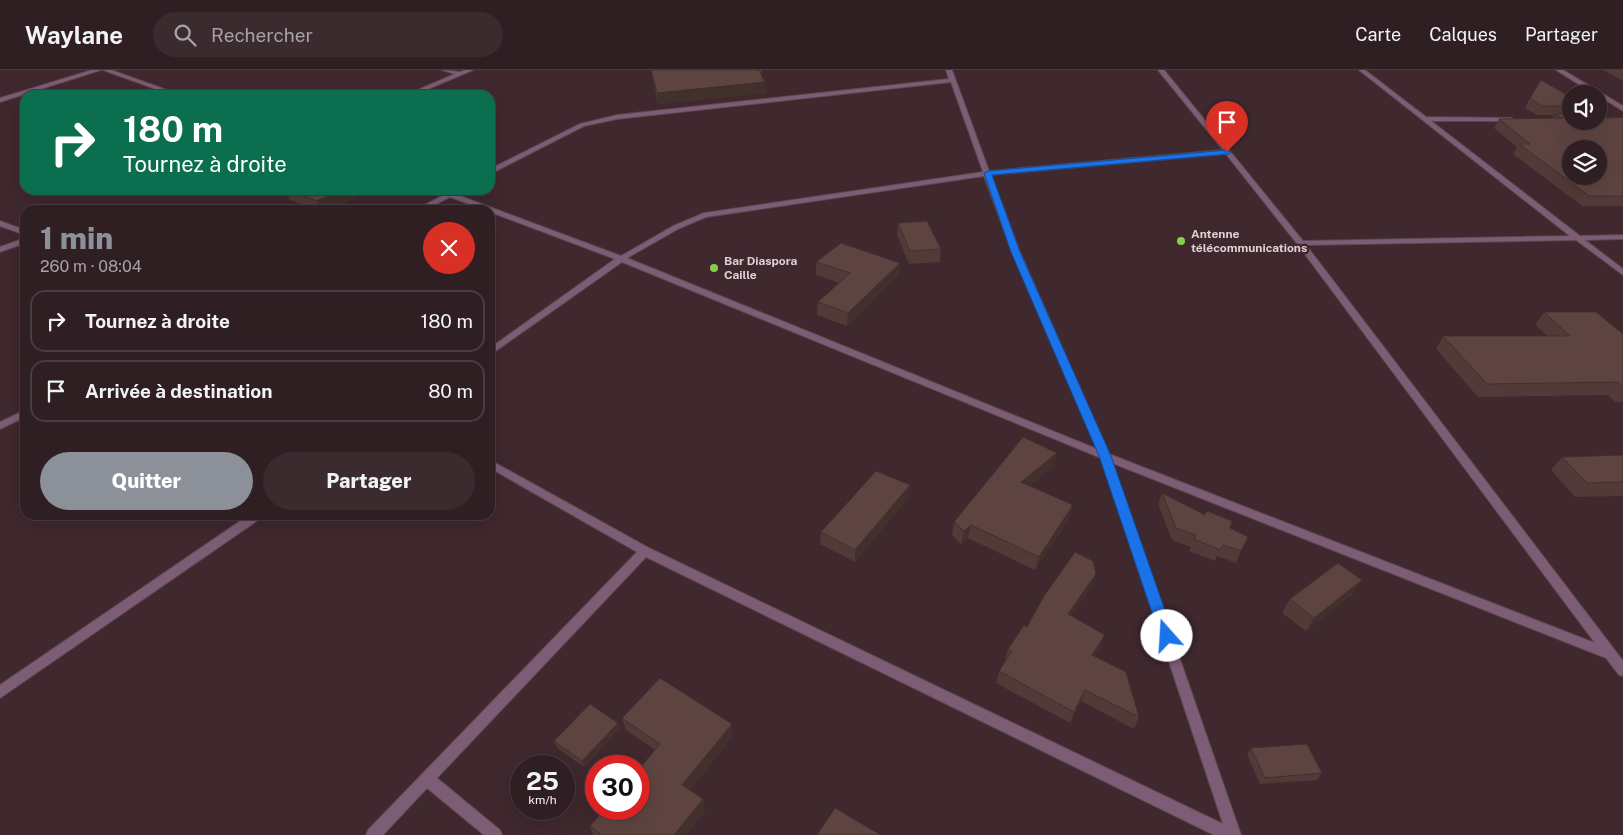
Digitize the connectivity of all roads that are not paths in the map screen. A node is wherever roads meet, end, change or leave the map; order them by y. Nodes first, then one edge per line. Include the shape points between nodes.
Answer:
1 (98, 70) edge
2 (106, 70) edge
3 (446, 70) edge
4 (470, 70) edge
5 (949, 70) edge
6 (1161, 70) edge
7 (1362, 70) edge
8 (1559, 70) edge
9 (460, 74) junction
10 (951, 80) junction
11 (1584, 85) edge
12 (33, 90) edge
13 (164, 90) edge
14 (421, 90) edge
15 (20, 94) edge
16 (1607, 99) edge
17 (0, 100) edge
18 (1623, 109) edge
19 (1425, 119) junction
20 (1513, 119) edge
21 (1227, 152) junction
22 (495, 169) edge
23 (988, 173) junction
24 (447, 195) edge
25 (452, 195) edge
26 (428, 205) edge
27 (478, 205) edge
28 (495, 211) edge
29 (0, 223) edge
30 (20, 231) edge
31 (1623, 237) edge
32 (1577, 238) junction
33 (20, 242) edge
34 (1301, 243) junction
35 (0, 250) edge
36 (622, 259) junction
37 (1623, 273) edge
38 (495, 348) edge
39 (20, 416) edge
40 (0, 426) edge
41 (1105, 456) junction
42 (495, 466) edge
43 (250, 520) edge
44 (645, 551) junction
45 (1610, 654) junction
46 (1623, 671) edge
47 (0, 692) edge
48 (428, 780) junction
49 (373, 835) edge
50 (495, 835) edge
51 (1230, 835) edge
52 (1234, 835) edge

1 - 12 street
2 - 13 street
3 - 9 street
4 - 9 street
5 - 10 street
6 - 21 street
7 - 19 street
8 - 11 street
9 - 14 street
10 - 22 street via 617,117 582,125
10 - 23 street
15 - 17 street
16 - 18 street
19 - 20 street
19 - 32 street
21 - 23 street
21 - 34 street
23 - 36 street via 704,215 681,224
23 - 41 street via 1016,252
24 - 26 street
25 - 27 street
28 - 36 street
29 - 30 street
31 - 32 street
32 - 34 street
32 - 37 street
33 - 35 street
34 - 45 street
36 - 38 street
36 - 41 street
39 - 40 street
41 - 45 street
41 - 52 street
42 - 44 street
43 - 47 street
44 - 48 street
44 - 51 street
45 - 46 street
48 - 49 street
48 - 50 street

